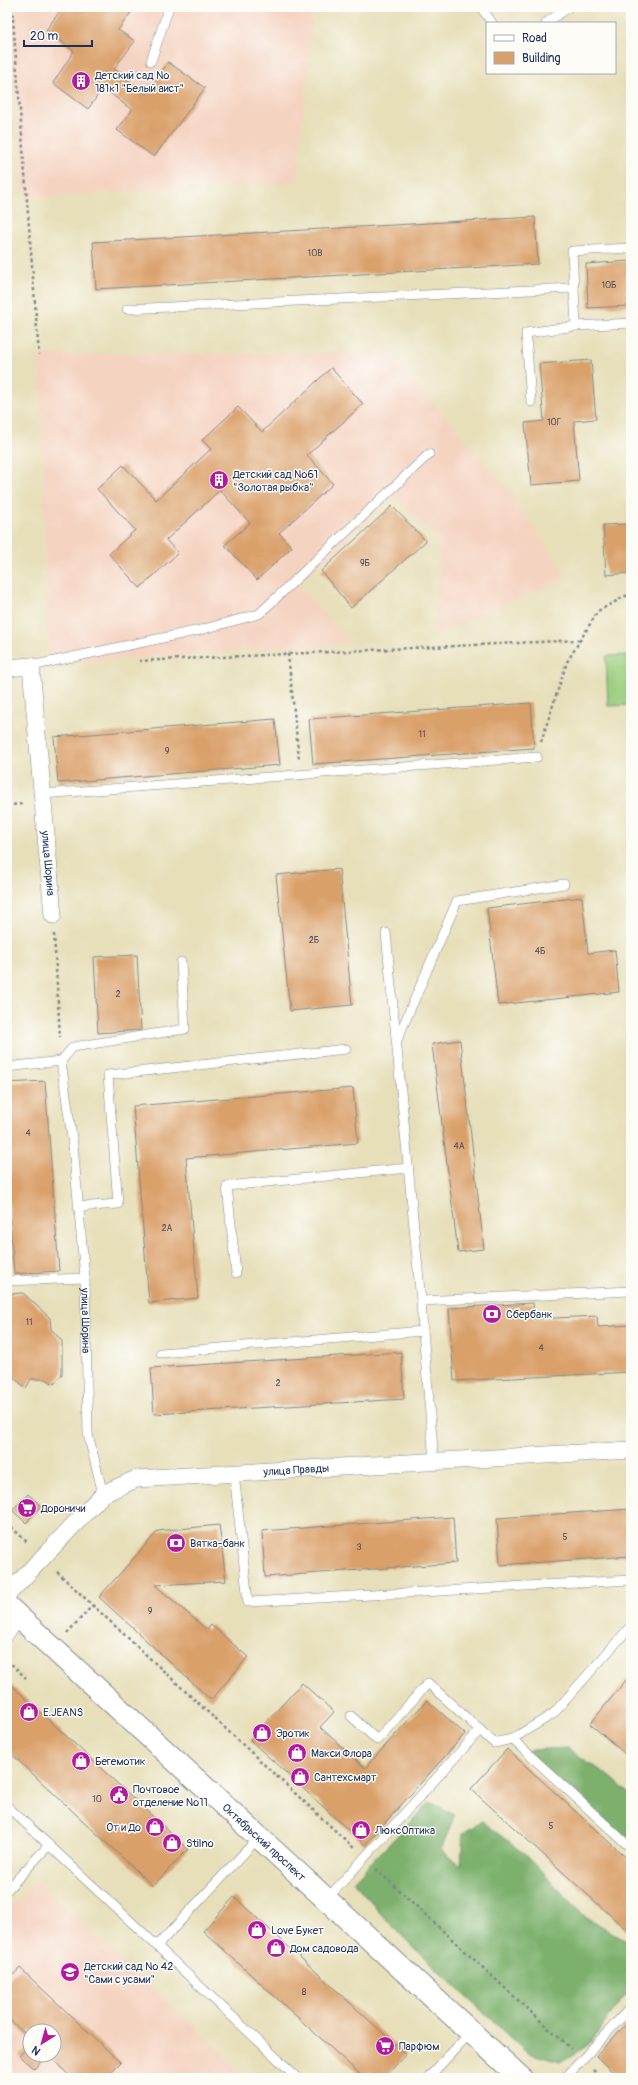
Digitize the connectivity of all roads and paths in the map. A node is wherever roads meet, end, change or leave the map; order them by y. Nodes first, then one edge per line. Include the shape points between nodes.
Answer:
1 (12, 7) edge
2 (169, 7) edge
3 (481, 7) edge
4 (569, 7) edge
5 (491, 22) edge
6 (547, 22) edge
7 (151, 61) dead end
8 (631, 248) edge
9 (574, 288) junction
10 (127, 309) dead end
11 (631, 323) edge
12 (576, 326) junction
13 (39, 355) dead end
14 (530, 402) dead end
15 (429, 454) dead end
16 (631, 594) edge
17 (580, 640) junction
18 (288, 654) junction
19 (132, 662) dead end
20 (31, 666) junction
21 (7, 668) edge
22 (537, 757) joint
23 (301, 775) junction
24 (42, 794) junction
25 (564, 884) dead end
26 (53, 915) joint
27 (386, 933) dead end
28 (181, 962) dead end
29 (396, 1042) junction
30 (346, 1049) dead end
31 (61, 1061) junction
32 (7, 1067) edge
33 (408, 1168) junction
34 (78, 1207) junction
35 (236, 1273) dead end
36 (84, 1278) junction
37 (7, 1281) edge
38 (631, 1291) edge
39 (422, 1302) junction
40 (423, 1331) junction
41 (161, 1353) dead end
42 (631, 1450) edge
43 (434, 1461) junction
44 (234, 1474) junction
45 (103, 1494) junction
46 (7, 1523) edge
47 (41, 1559) junction
48 (631, 1580) edge
49 (7, 1595) edge
50 (93, 1605) junction
51 (15, 1613) edge
52 (631, 1626) edge
53 (66, 1634) dead end
54 (7, 1637) edge
55 (7, 1660) edge
56 (26, 1678) dead end
57 (351, 1716) dead end
58 (480, 1730) junction
59 (512, 1739) junction
60 (7, 1806) edge
61 (259, 1837) junction
62 (49, 1845) junction
63 (631, 1848) edge
64 (365, 1858) junction
65 (7, 1890) edge
66 (327, 1899) junction
67 (157, 1946) junction
68 (631, 2007) edge
69 (471, 2032) junction
70 (582, 2060) junction
71 (298, 2078) edge
72 (428, 2078) edge
73 (521, 2078) edge
74 (565, 2078) edge
75 (602, 2078) edge

1 - 13 path
2 - 7 lane
3 - 5 lane
4 - 6 lane
8 - 9 lane via 572,252
9 - 10 lane
9 - 12 lane
11 - 12 lane
12 - 14 lane via 526,334
15 - 20 lane via 259,614 200,630
16 - 17 path via 598,611
17 - 18 path
17 - 22 path via 567,662
18 - 19 path
18 - 23 path
20 - 21 street
20 - 24 street, улица Шорина
22 - 23 lane
23 - 24 lane
24 - 26 street, улица Шорина
25 - 29 lane via 457,901
26 - 31 path
27 - 29 lane
28 - 31 lane via 185,1029 73,1047
29 - 33 lane
30 - 34 lane via 108,1075 118,1204
31 - 32 lane
31 - 34 lane, улица Шорина via 73,1145
33 - 35 lane via 227,1186
33 - 39 lane
34 - 36 lane, улица Шорина
36 - 37 lane
36 - 45 lane, улица Шорина via 88,1434
38 - 39 lane
39 - 40 lane
40 - 41 lane
40 - 43 lane
42 - 43 street, улица Правды
43 - 44 street, улица Правды
44 - 45 street, улица Правды via 136,1479
44 - 48 lane via 248,1602
45 - 47 street, улица Правды
46 - 47 path
47 - 49 street, улица Правды
47 - 50 path
50 - 53 path
50 - 64 path
51 - 54 lane
51 - 61 main road, Октябрьский проспект
52 - 59 lane via 553,1714
55 - 56 path
57 - 58 lane via 377,1740 428,1683
58 - 59 lane via 494,1743
58 - 64 lane
59 - 63 lane
60 - 62 lane
61 - 66 main road, Октябрьский проспект
61 - 67 lane
62 - 65 lane
62 - 67 lane
64 - 66 lane
64 - 70 path
66 - 69 main road, Октябрьский проспект
67 - 71 lane
68 - 70 lane
69 - 72 lane
69 - 73 main road, Октябрьский проспект
70 - 74 lane
70 - 75 path

